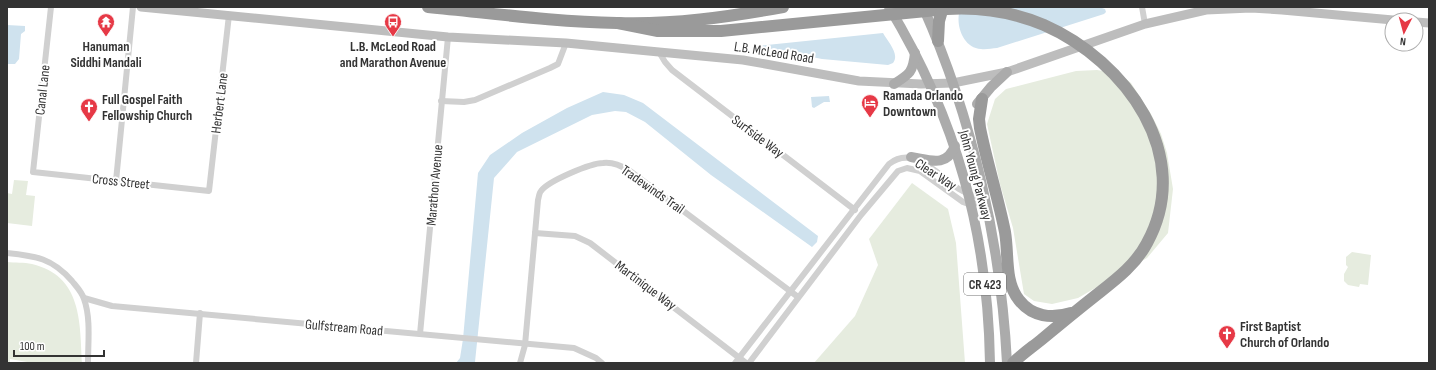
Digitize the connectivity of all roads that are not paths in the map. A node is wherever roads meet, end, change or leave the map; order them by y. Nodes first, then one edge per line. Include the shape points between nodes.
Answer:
1 (51, 7) edge
2 (133, 7) edge
3 (141, 7) edge
4 (428, 7) edge
5 (783, 7) edge
6 (888, 7) edge
7 (924, 7) edge
8 (942, 7) edge
9 (1142, 7) edge
10 (1330, 11) edge
11 (229, 15) junction
12 (1384, 19) edge
13 (618, 23) junction
14 (1145, 24) junction
15 (448, 36) junction
16 (938, 41) junction
17 (566, 43) junction
18 (659, 52) junction
19 (915, 53) junction
20 (1007, 72) junction
21 (953, 83) junction
22 (894, 84) junction
23 (931, 84) junction
24 (982, 99) junction
25 (441, 101) junction
26 (954, 146) junction
27 (911, 157) junction
28 (33, 172) joint
29 (978, 172) junction
30 (116, 181) junction
31 (209, 191) joint
32 (968, 194) junction
33 (986, 200) junction
34 (972, 205) junction
35 (854, 209) junction
36 (861, 215) junction
37 (535, 233) junction
38 (7, 253) edge
39 (791, 292) junction
40 (798, 297) junction
41 (84, 298) junction
42 (1074, 312) junction
43 (200, 313) junction
44 (420, 334) junction
45 (525, 344) junction
46 (740, 357) junction
47 (88, 363) edge
48 (196, 363) edge
49 (520, 363) edge
50 (602, 363) edge
51 (735, 363) edge
52 (748, 363) edge
53 (990, 363) edge
54 (1007, 363) edge
55 (1013, 363) edge

1 - 28 street, Canal Lane
2 - 30 street
3 - 11 street, L.B. McLeod Road
4 - 13 highway via 555,20
5 - 13 highway via 698,20
6 - 19 main road, John Young Parkway / CR 423
7 - 16 main road, John Young Parkway / CR 423
8 - 16 highway via 938,21
9 - 14 street
10 - 12 street, L.B. McLeod Road
10 - 14 street, L.B. McLeod Road via 1230,9 1185,14
11 - 15 street, L.B. McLeod Road
11 - 31 street, Herbert Lane
13 - 42 highway via 658,31 698,32 757,29 958,8 1024,18 1074,42 1101,62 1134,99 1148,123 1162,160 1164,181 1162,207 1154,230 1139,257 1118,278
14 - 20 street, L.B. McLeod Road
15 - 17 street, L.B. McLeod Road
15 - 25 street, Marathon Avenue
16 - 21 main road, John Young Parkway / CR 423
17 - 18 street, L.B. McLeod Road
17 - 25 street via 558,64 550,68 475,100
18 - 22 street, L.B. McLeod Road via 743,60 859,81
18 - 35 street, Surfside Way via 672,70
19 - 22 main road via 914,67 910,73
19 - 23 main road, John Young Parkway / CR 423
20 - 21 street, L.B. McLeod Road
20 - 24 main road
21 - 23 street, L.B. McLeod Road
21 - 29 main road, John Young Parkway / CR 423
22 - 23 street, L.B. McLeod Road
23 - 26 main road, John Young Parkway / CR 423
24 - 29 main road via 976,108 974,118 982,159
24 - 42 highway via 980,128 1005,234 1011,287 1021,302 1042,315 1053,317
25 - 44 street, Marathon Avenue
26 - 27 main road via 952,153 944,160
26 - 32 main road, John Young Parkway / CR 423
27 - 32 street, Clear Way
27 - 35 street, Clear Way via 900,157 889,164
28 - 30 street, Cross Street
29 - 33 main road, John Young Parkway / CR 423
30 - 31 street, Cross Street
32 - 33 street, Clear Way
32 - 34 main road, John Young Parkway / CR 423
33 - 34 street
33 - 54 main road, John Young Parkway / CR 423 via 1000,274
34 - 36 street, Clear Way via 963,202 920,171 907,168 893,174
34 - 53 main road, John Young Parkway / CR 423 via 986,294
35 - 36 street, Surfside Way
35 - 39 street, Clear Way
36 - 40 street, Clear Way
37 - 39 street, Tradewinds Trail via 541,191 549,184 592,164 618,164
37 - 45 street, Tradewinds Trail
37 - 46 street, Martinique Way via 576,236 590,243
38 - 41 street via 35,256 50,261 64,272
39 - 40 street, Tradewinds Trail
39 - 46 street, Clear Way
40 - 52 street, Clear Way
41 - 43 street, Gulfstream Road via 112,306
41 - 47 street via 87,313
42 - 55 highway
43 - 44 street, Gulfstream Road
43 - 48 street
44 - 45 street, Gulfstream Road
45 - 49 street, Tradewinds Trail
45 - 50 street, Gulfstream Road via 574,348
46 - 51 street, Clear Way
46 - 52 street, Martinique Way

